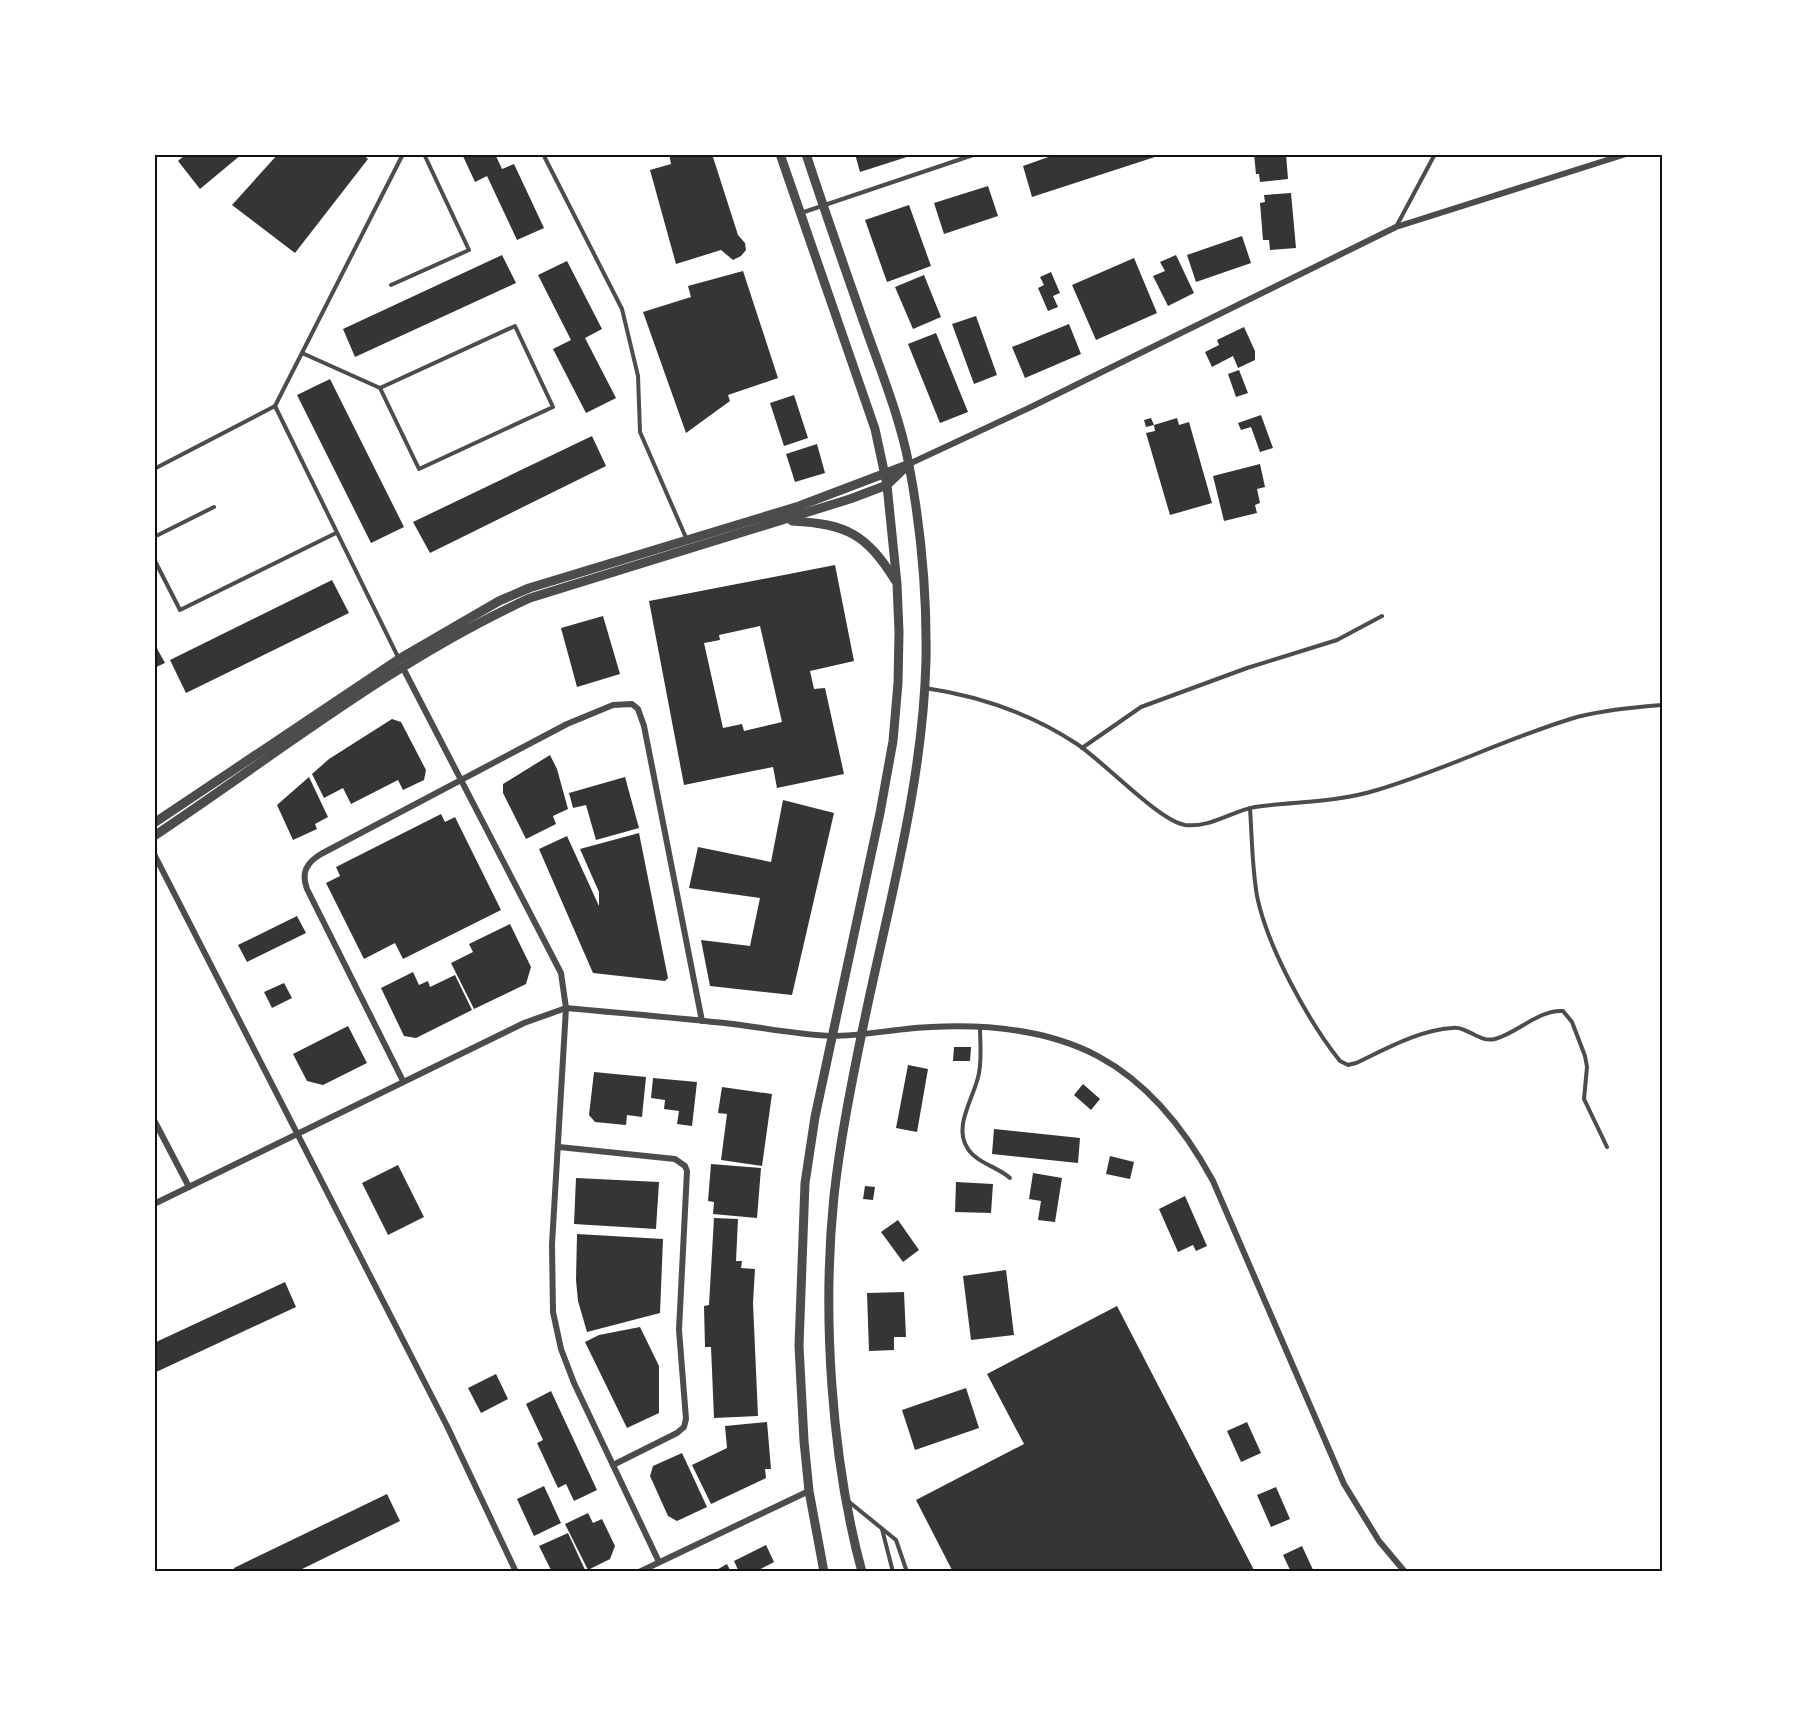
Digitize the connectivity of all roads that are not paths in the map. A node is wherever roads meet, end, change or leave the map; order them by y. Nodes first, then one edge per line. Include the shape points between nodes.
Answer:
1 (403, 154) edge
2 (424, 154) edge
3 (543, 154) edge
4 (780, 154) edge
5 (806, 154) edge
6 (976, 154) edge
7 (1435, 154) edge
8 (1626, 154) edge
9 (823, 206) junction
10 (801, 213) junction
11 (1396, 228) junction
12 (391, 285) dead end
13 (302, 353) junction
14 (380, 388) junction
15 (275, 406) junction
16 (909, 464) junction
17 (154, 469) edge
18 (885, 472) junction
19 (887, 485) junction
20 (214, 507) dead end
21 (784, 521) junction
22 (336, 533) junction
23 (154, 537) edge
24 (686, 538) junction
25 (691, 549) junction
26 (154, 559) edge
27 (897, 584) junction
28 (1382, 616) dead end
29 (401, 663) junction
30 (924, 688) junction
31 (1662, 705) edge
32 (1082, 748) junction
33 (463, 779) junction
34 (1250, 808) junction
35 (154, 823) edge
36 (154, 836) edge
37 (154, 854) edge
38 (566, 1008) junction
39 (702, 1021) junction
40 (980, 1026) junction
41 (862, 1032) junction
42 (832, 1036) junction
43 (403, 1081) junction
44 (154, 1120) edge
45 (296, 1133) junction
46 (559, 1147) junction
47 (1607, 1147) dead end
48 (1010, 1178) dead end
49 (189, 1187) junction
50 (154, 1204) edge
51 (613, 1465) junction
52 (809, 1491) junction
53 (847, 1500) junction
54 (882, 1529) junction
55 (659, 1562) junction
56 (516, 1572) edge
57 (639, 1572) edge
58 (824, 1572) edge
59 (862, 1572) edge
60 (893, 1572) edge
61 (907, 1572) edge
62 (1405, 1572) edge

1 - 13 lane
2 - 12 lane via 468,250
3 - 24 lane via 622,309 638,376 640,432
4 - 10 street
5 - 9 street
6 - 9 lane
7 - 11 lane
8 - 11 street
9 - 10 lane
9 - 16 street
10 - 18 street via 863,391
11 - 16 street
13 - 14 lane
13 - 15 lane
14 - 14 lane via 514,326 553,407 419,469
15 - 17 lane
15 - 22 lane
16 - 18 street
16 - 19 street
16 - 30 street via 923,567
18 - 19 street
18 - 24 street via 798,506
19 - 21 street
19 - 27 street
20 - 23 lane
21 - 25 street
21 - 27 street via 830,524 859,536 879,555
22 - 26 lane via 180,610
22 - 29 lane
24 - 25 lane
24 - 29 street via 499,601
25 - 29 street via 530,598
27 - 42 street via 898,683 893,741
28 - 32 lane via 1338,640 1142,707
29 - 33 street
29 - 35 street
29 - 36 street
30 - 32 lane via 997,704
30 - 41 street via 908,812
31 - 34 lane via 1580,717 1411,780 1348,798
32 - 34 lane via 1164,815 1182,825 1204,825
33 - 38 street via 556,962
33 - 39 street via 594,711 626,702 638,709
33 - 43 street via 321,854 306,866 304,873 307,889
34 - 47 lane via 1255,882 1269,933 1306,1008 1340,1061 1356,1063 1418,1036 1452,1028 1463,1028 1485,1040 1494,1039 1563,1011 1572,1022 1585,1056 1584,1099
37 - 45 street
38 - 39 street
38 - 43 street via 524,1023
38 - 46 street
39 - 42 street
40 - 41 street
40 - 48 lane via 979,1076 964,1120 964,1141 975,1157
40 - 62 street via 1024,1030 1091,1050 1143,1088 1183,1131 1213,1181 1344,1484 1378,1541
41 - 42 street
41 - 53 street via 834,1197 830,1264 834,1403
42 - 52 street via 805,1183 801,1244 799,1346
43 - 45 street
44 - 49 street
45 - 49 street
45 - 56 street via 447,1426
46 - 51 street via 551,1278 556,1331 574,1383
46 - 51 street via 675,1159 687,1171 679,1330 684,1427
49 - 50 street
51 - 55 street
52 - 55 street
52 - 58 street
53 - 54 lane
53 - 59 street
54 - 60 lane
54 - 61 lane via 896,1540
55 - 57 street

